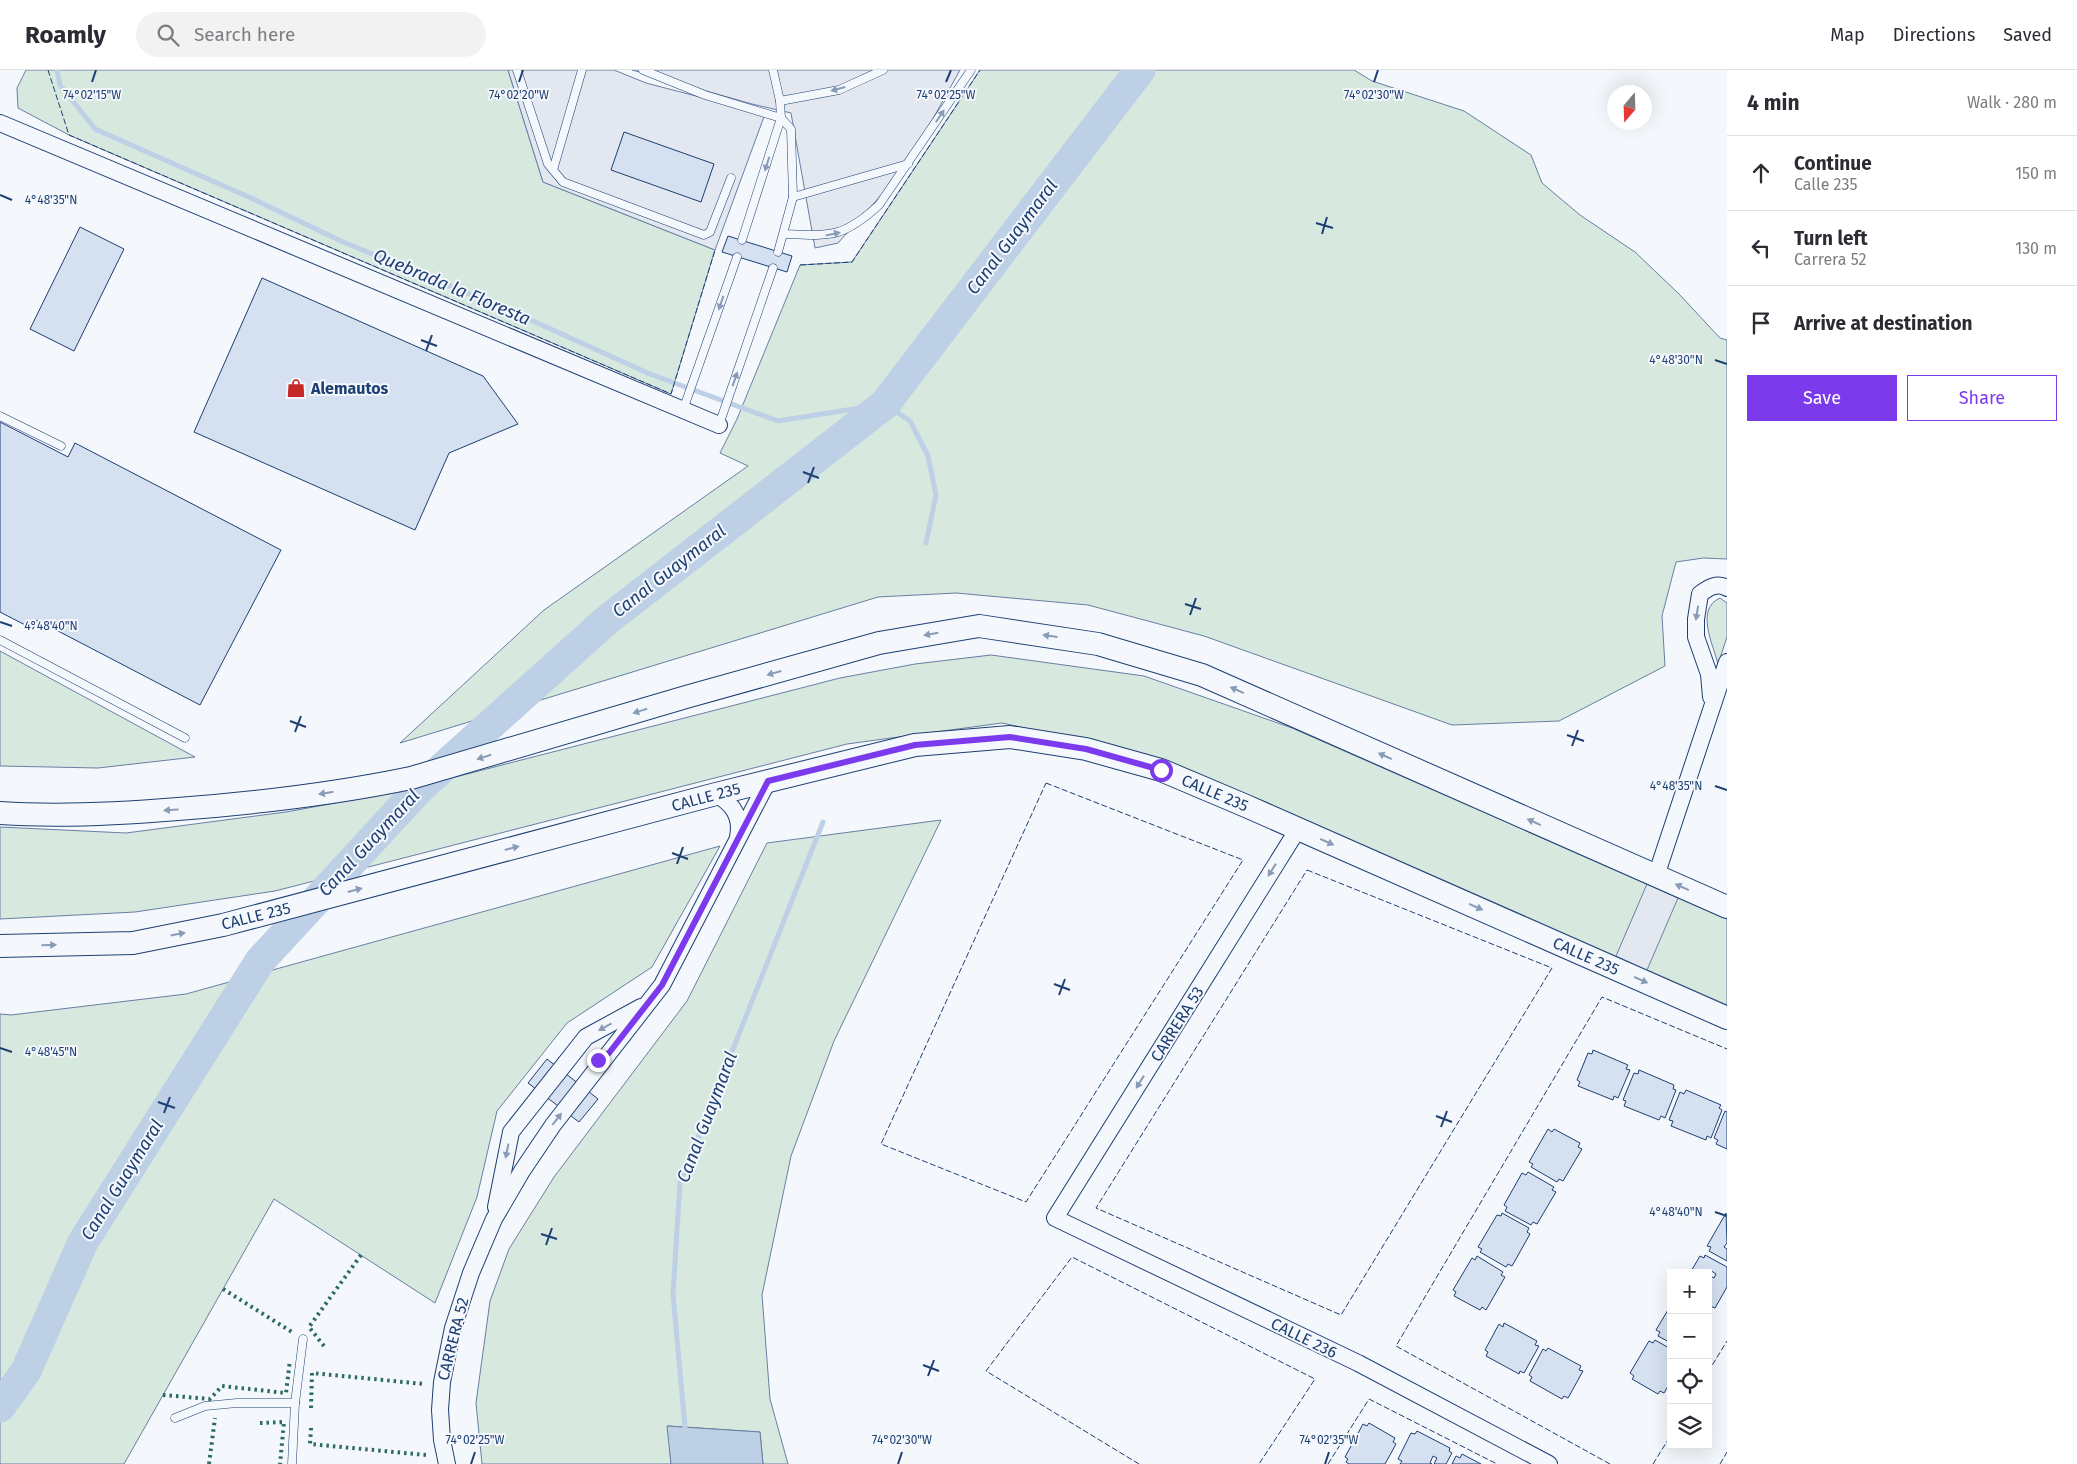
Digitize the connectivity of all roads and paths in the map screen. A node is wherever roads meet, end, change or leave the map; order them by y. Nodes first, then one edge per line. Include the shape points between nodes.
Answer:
1 (517, 70) edge
2 (582, 70) edge
3 (643, 70) edge
4 (773, 70) edge
5 (883, 70) edge
6 (971, 70) edge
7 (780, 101) junction
8 (781, 118) junction
9 (0, 123) edge
10 (908, 164) junction
11 (553, 170) junction
12 (730, 178) dead end
13 (793, 197) junction
14 (785, 234) junction
15 (742, 240) dead end
16 (778, 252) dead end
17 (737, 257) dead end
18 (773, 268) dead end
19 (684, 410) junction
20 (0, 416) edge
21 (719, 425) joint
22 (61, 446) dead end
23 (1727, 588) edge
24 (0, 640) edge
25 (1727, 662) edge
26 (1712, 704) junction
27 (185, 738) dead end
28 (768, 781) junction
29 (716, 794) junction
30 (0, 813) edge
31 (1298, 829) junction
32 (736, 843) junction
33 (1656, 876) junction
34 (1727, 907) edge
35 (0, 946) edge
36 (648, 1003) junction
37 (1727, 1018) edge
38 (586, 1037) junction
39 (609, 1053) junction
40 (1055, 1218) joint
41 (494, 1219) junction
42 (303, 1339) dead end
43 (295, 1402) junction
44 (175, 1418) dead end
45 (292, 1464) edge
46 (447, 1464) edge
47 (1549, 1464) edge

1 - 11 lane via 548,164
2 - 11 lane
3 - 8 lane via 705,95
4 - 7 lane
5 -> 7 lane via 839,90
10 -> 6 lane
7 - 8 lane
8 - 13 lane via 791,129
8 -> 15 lane
9 - 19 street
10 - 13 lane
14 -> 10 lane via 824,236 841,233 878,205
11 - 12 lane via 563,182 704,235 710,232
13 - 14 lane
14 - 16 lane
17 -> 19 lane
21 -> 18 lane
19 - 21 street
20 - 22 lane
23 -> 26 street via 1710,587 1700,594 1696,620 1696,637 1710,674
24 - 27 lane
25 - 26 street
26 - 33 street
28 - 29 main road, CALLE 235
28 - 31 main road, CALLE 235 via 915,745 1010,737 1086,749 1161,770
28 - 32 street, CARRERA 52
29 - 32 street, CARRERA 52 via 736,813 739,827
35 -> 29 main road, CALLE 235 via 133,943 224,925
33 -> 30 main road via 1202,675 1098,644 980,626 879,643 411,778 290,799 220,806 57,816
31 -> 37 main road, CALLE 235
31 -> 40 street, CARRERA 53
32 - 36 street, CARRERA 52 via 662,985
34 -> 33 main road
36 -> 38 street, CARRERA 52
36 - 39 street, CARRERA 52
38 - 39 street via 583,1049 587,1058 598,1060
38 -> 41 street, CARRERA 52 via 510,1132
41 -> 39 street, CARRERA 52 via 553,1125
40 - 47 street, CALLE 236 via 1358,1363
41 - 46 street, CARRERA 52 via 471,1273 453,1328 442,1382 440,1410
42 - 43 lane
43 - 44 lane via 205,1406
43 - 45 lane

